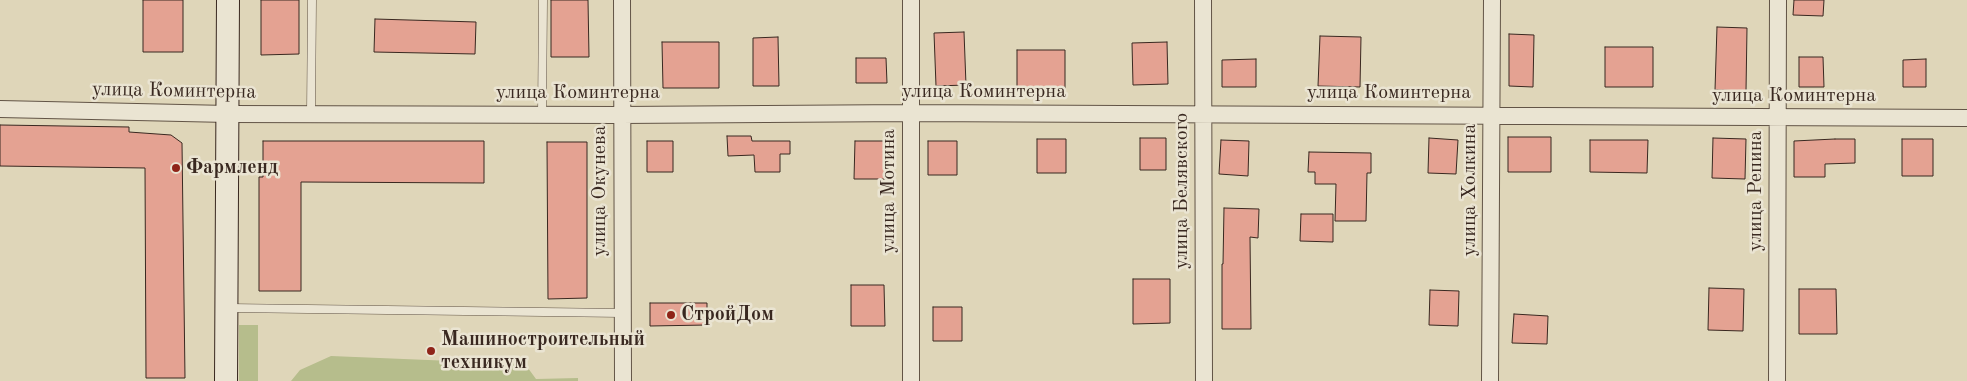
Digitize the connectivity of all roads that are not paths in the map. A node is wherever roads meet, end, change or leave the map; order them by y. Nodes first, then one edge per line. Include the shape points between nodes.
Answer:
1 (228, 0) edge
2 (312, 0) edge
3 (542, 0) edge
4 (622, 0) edge
5 (911, 0) edge
6 (1203, 0) edge
7 (1492, 0) edge
8 (1778, 0) edge
9 (0, 109) edge
10 (910, 113) junction
11 (228, 114) junction
12 (311, 114) junction
13 (1202, 114) junction
14 (542, 115) junction
15 (621, 115) junction
16 (1491, 115) junction
17 (1777, 117) junction
18 (1967, 118) edge
19 (227, 308) junction
20 (622, 313) junction
21 (226, 381) edge
22 (623, 381) edge
23 (911, 381) edge
24 (1204, 381) edge
25 (1490, 381) edge
26 (1777, 381) edge

1 - 11 street
2 - 12 lane
3 - 14 lane
4 - 15 street, улица Окунева
5 - 10 street, улица Мотина
6 - 13 street, улица Белявского
7 - 16 street, улица Холкина
8 - 17 street, улица Репина
9 - 11 street, улица Коминтерна
10 - 13 street, улица Коминтерна
10 - 15 street, улица Коминтерна
10 - 23 street, улица Мотина
11 - 12 street, улица Коминтерна
11 - 19 street
12 - 14 street, улица Коминтерна
13 - 16 street, улица Коминтерна
13 - 24 street, улица Белявского
14 - 15 street, улица Коминтерна
15 - 20 street, улица Окунева
16 - 17 street, улица Коминтерна
16 - 25 street, улица Холкина
17 - 18 street, улица Коминтерна
17 - 26 street, улица Репина
19 - 20 lane
19 - 21 street
20 - 22 street, улица Окунева

